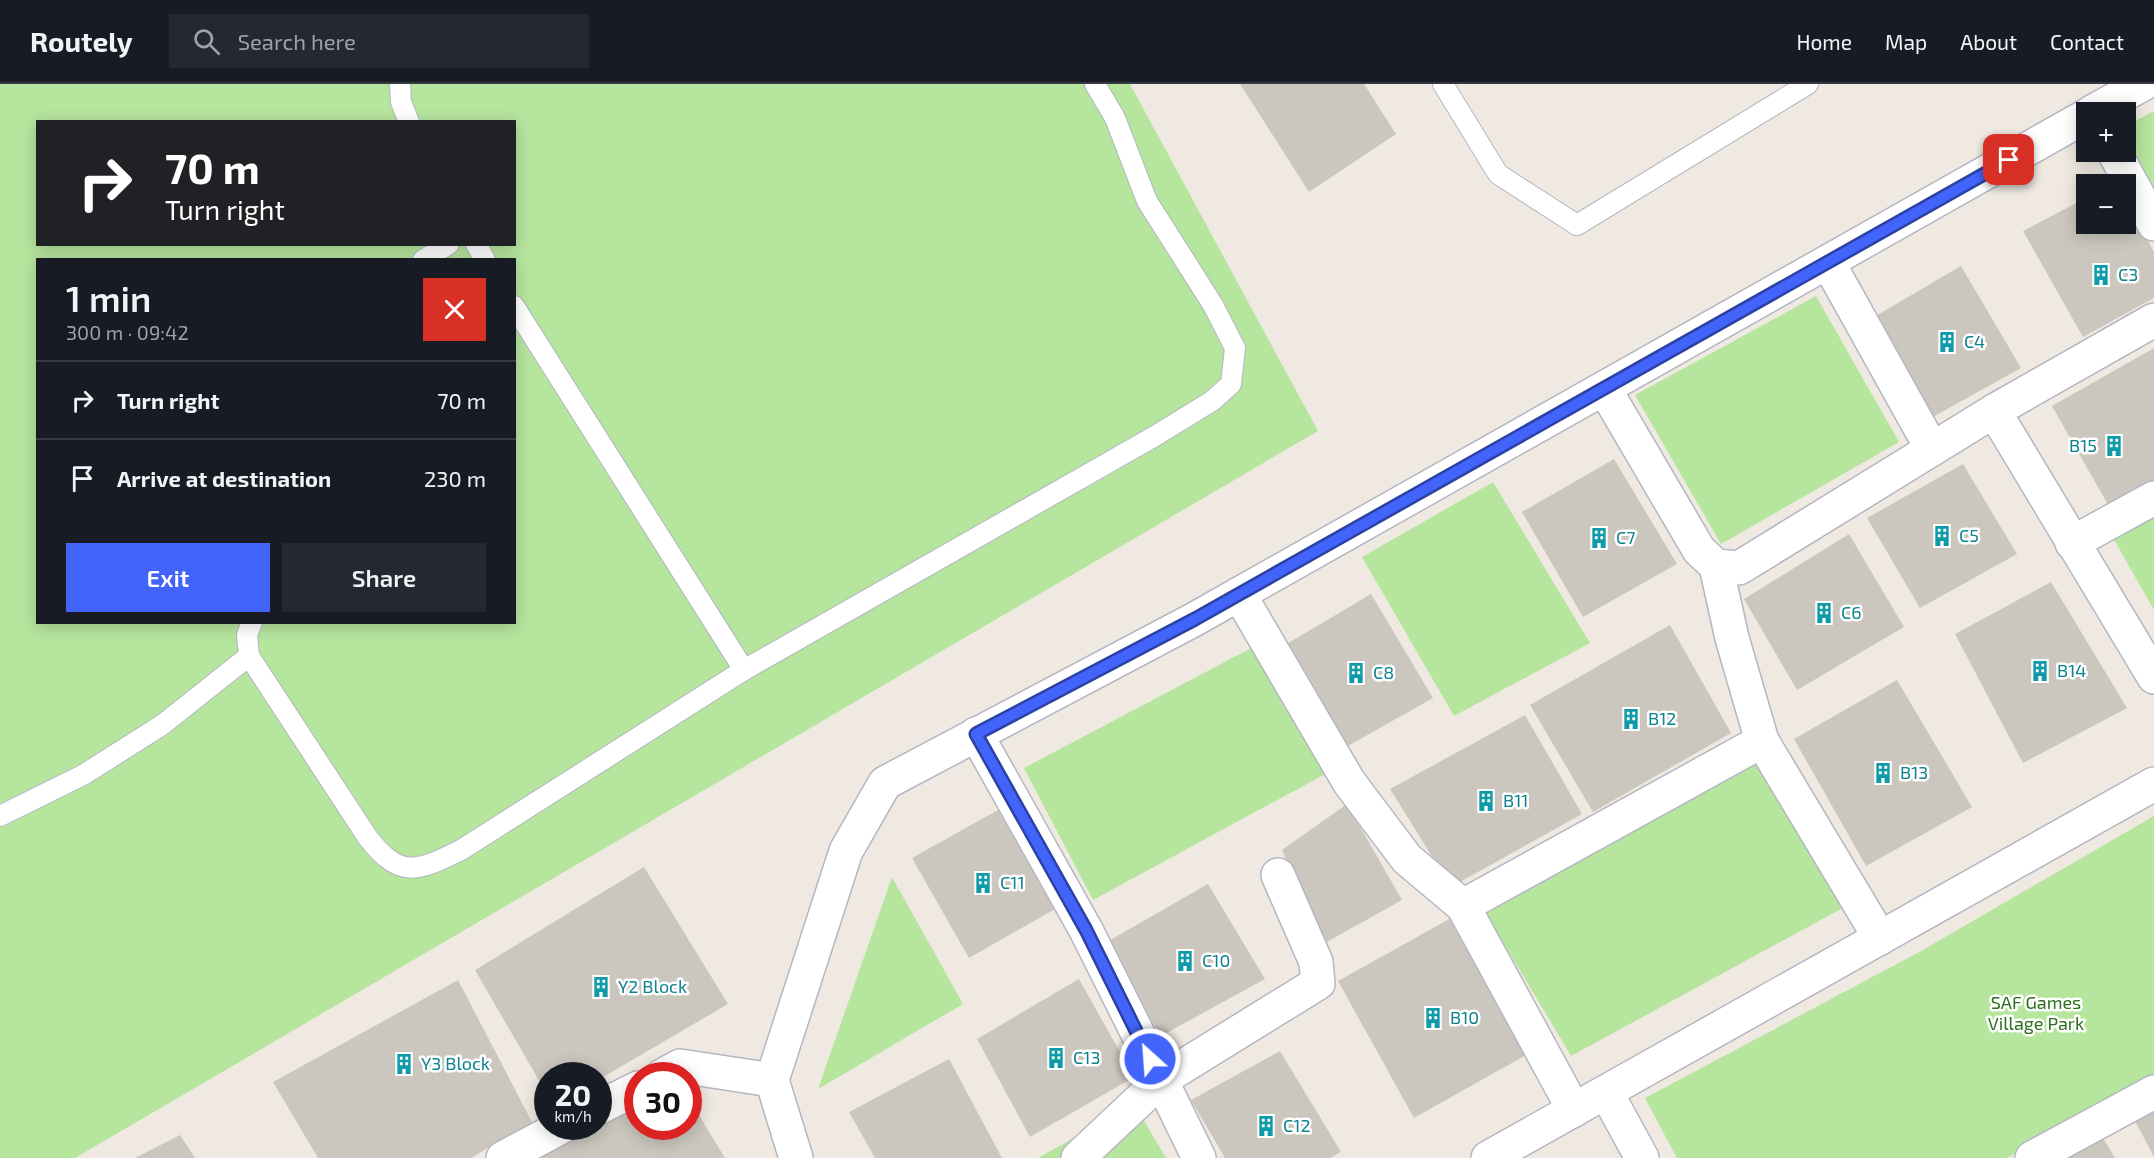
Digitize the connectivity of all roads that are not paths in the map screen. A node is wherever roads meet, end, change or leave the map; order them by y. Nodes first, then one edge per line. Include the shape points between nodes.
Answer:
1 (400, 84) edge
2 (1095, 84) edge
3 (1443, 84) edge
4 (1808, 84) edge
5 (2143, 84) edge
6 (2110, 102) edge
7 (408, 120) edge
8 (2076, 122) edge
9 (2120, 162) edge
10 (2154, 224) edge
11 (446, 246) edge
12 (426, 258) edge
13 (1829, 264) junction
14 (516, 309) edge
15 (2154, 320) edge
16 (1604, 388) junction
17 (1994, 411) junction
18 (1932, 449) junction
19 (2154, 498) edge
20 (2072, 543) junction
21 (1716, 566) junction
22 (1239, 594) junction
23 (251, 624) edge
24 (249, 656) junction
25 (744, 670) junction
26 (2154, 677) edge
27 (976, 734) junction
28 (1762, 741) junction
29 (2154, 784) edge
30 (0, 816) edge
31 (1278, 874) dead end
32 (1463, 906) junction
33 (1880, 938) junction
34 (702, 1069) edge
35 (772, 1080) junction
36 (1161, 1080) junction
37 (1606, 1092) junction
38 (2154, 1092) edge
39 (1574, 1110) junction
40 (536, 1140) edge
41 (502, 1158) edge
42 (796, 1158) edge
43 (1078, 1158) edge
44 (1199, 1158) edge
45 (1488, 1158) edge
46 (1642, 1158) edge
47 (2032, 1158) edge

1 - 7 lane via 401,102
2 - 25 lane via 1115,118 1147,201 1213,305 1235,348 1231,384 1212,401 1155,436
3 - 4 lane via 1498,174 1577,225
5 - 6 street
8 - 13 street
9 - 10 street
11 - 12 lane
13 - 16 street
13 - 18 street
14 - 25 lane
15 - 17 street
16 - 21 street via 1699,550
16 - 22 street
17 - 18 street
17 - 20 street
18 - 21 street via 1739,568
19 - 20 street
20 - 26 street
21 - 28 street
22 - 27 street
22 - 32 street via 1349,782 1407,859
23 - 24 lane
24 - 25 lane via 368,838 384,857 407,869 433,864 461,850
24 - 30 lane via 162,725 83,775
27 - 35 street via 885,783 846,851
27 - 36 street via 1086,930
28 - 32 street
28 - 33 street
29 - 33 street
31 - 36 street via 1316,962 1318,983
32 - 39 street
33 - 37 street
34 - 35 street
35 - 42 street
36 - 43 street
36 - 44 street
37 - 39 street
37 - 46 street
38 - 47 street
39 - 45 street
40 - 41 street

